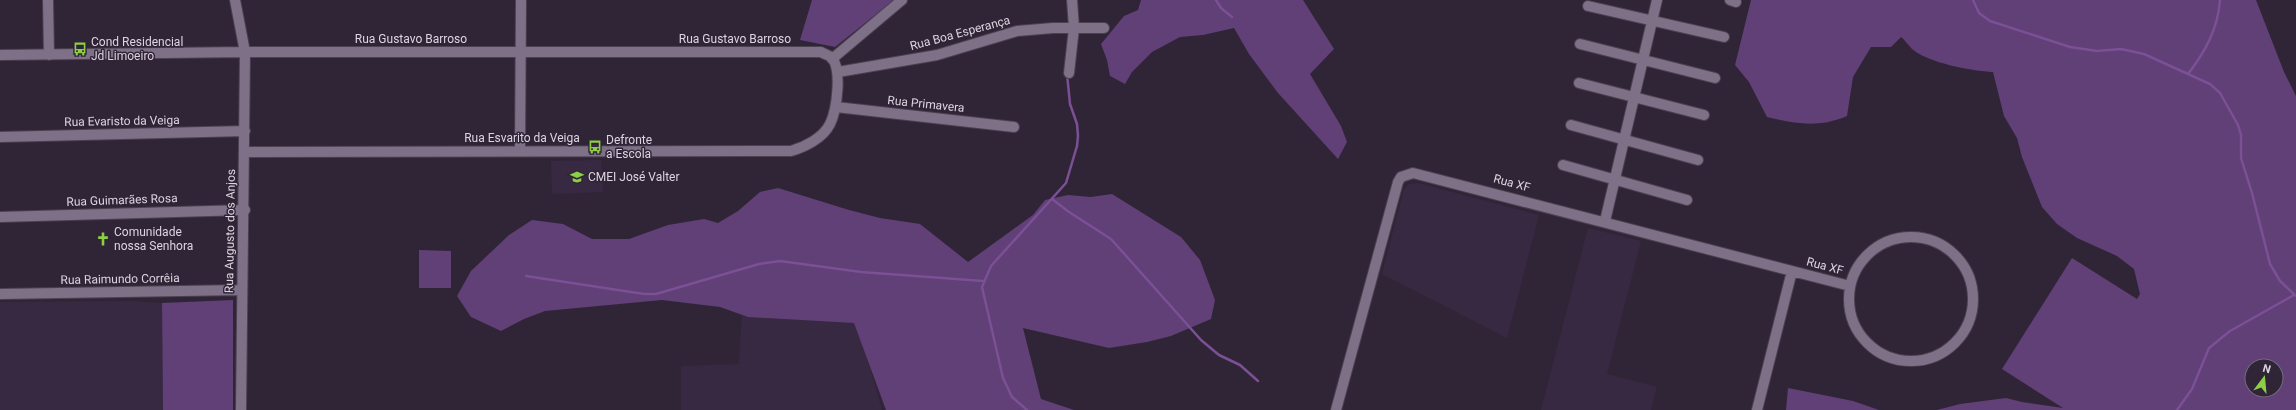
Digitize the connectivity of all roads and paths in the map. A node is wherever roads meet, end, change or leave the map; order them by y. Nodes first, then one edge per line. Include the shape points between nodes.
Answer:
1 (48, 0) edge
2 (235, 0) edge
3 (521, 0) edge
4 (902, 0) edge
5 (1072, 0) edge
6 (1657, 0) edge
7 (1588, 6) dead end
8 (1652, 20) junction
9 (1074, 28) junction
10 (1104, 28) dead end
11 (1724, 37) dead end
12 (1580, 44) dead end
13 (245, 52) junction
14 (521, 52) junction
15 (0, 55) edge
16 (49, 55) junction
17 (832, 59) junction
18 (1643, 59) junction
19 (838, 72) junction
20 (1069, 72) dead end
21 (1715, 78) dead end
22 (1578, 83) dead end
23 (1633, 98) junction
24 (836, 107) junction
25 (1704, 115) dead end
26 (1571, 124) dead end
27 (1014, 127) dead end
28 (245, 131) junction
29 (0, 137) edge
30 (1624, 139) junction
31 (520, 151) junction
32 (244, 152) junction
33 (1698, 160) dead end
34 (1563, 165) dead end
35 (1614, 178) junction
36 (1687, 200) dead end
37 (245, 210) junction
38 (0, 217) edge
39 (1605, 221) junction
40 (1792, 271) junction
41 (1850, 286) junction
42 (241, 290) junction
43 (0, 294) edge
44 (241, 410) edge
45 (1336, 410) edge
46 (1757, 410) edge

1 - 16 street
2 - 13 street, Rua Augusto dos Anjos
3 - 14 street
4 - 17 street
5 - 9 street
6 - 8 street
7 - 8 street
8 - 11 street
8 - 18 street
9 - 10 street, Rua Boa Esperança
9 - 19 street, Rua Boa Esperança via 1043,28 995,36 937,55
9 - 20 street
12 - 18 street
13 - 14 street, Rua Gustavo Barroso
13 - 16 street, Rua Gustavo Barroso
13 - 28 street, Rua Augusto dos Anjos
14 - 17 street, Rua Gustavo Barroso via 821,52
14 - 31 street
15 - 16 street, Rua Gustavo Barroso
17 - 19 street, Rua Esvarito da Veiga
18 - 21 street
18 - 23 street
19 - 24 street, Rua Esvarito da Veiga
22 - 23 street
23 - 25 street
23 - 30 street
24 - 27 street, Rua Primavera
24 - 31 street, Rua Esvarito da Veiga via 824,132 806,146 791,151
26 - 30 street
28 - 29 street, Rua Evaristo da Veiga
28 - 32 street, Rua Augusto dos Anjos
30 - 33 street
30 - 35 street
31 - 32 street, Rua Esvarito da Veiga
32 - 37 street, Rua Augusto dos Anjos
34 - 35 street
35 - 36 street
35 - 39 street
37 - 38 street, Rua Guimarães Rosa
37 - 42 street, Rua Augusto dos Anjos
39 - 40 street, Rua XF
39 - 45 street, Rua XF via 1419,173 1402,177 1398,182
40 - 41 street, Rua XF
40 - 46 street
41 - 41 street via 1851,314 1860,335 1871,347 1902,361 1925,359 1951,348 1970,320 1974,304 1973,287 1957,256 1944,246 1912,236 1879,245 1866,256 1856,270
42 - 43 street, Rua Raimundo Corrêia
42 - 44 street, Rua Augusto dos Anjos

